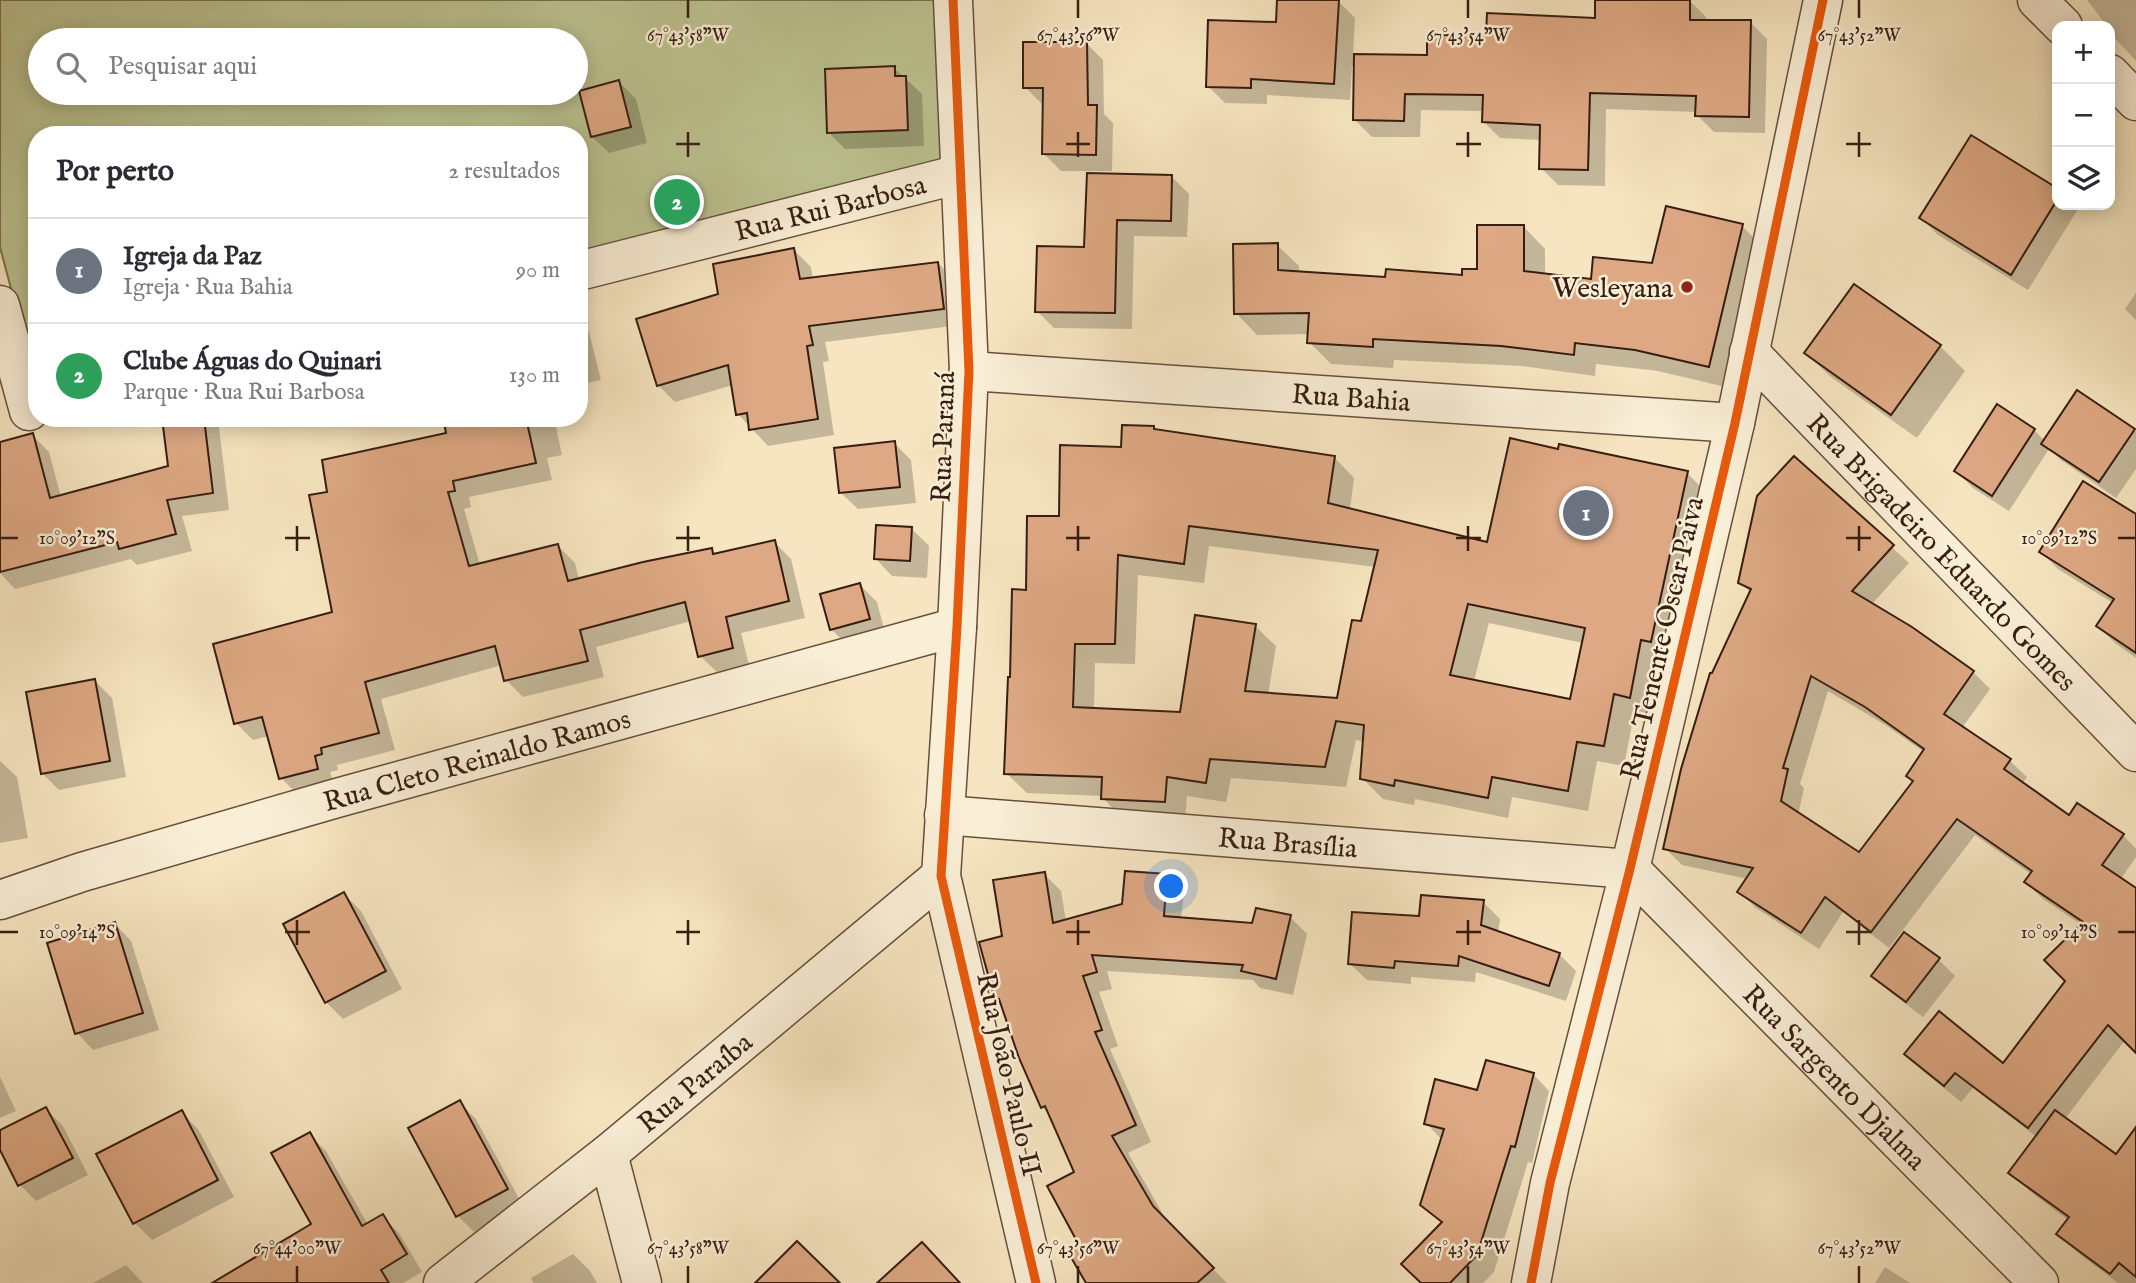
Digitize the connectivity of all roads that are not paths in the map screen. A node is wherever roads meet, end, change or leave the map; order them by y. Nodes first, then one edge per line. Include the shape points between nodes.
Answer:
1 (953, 0) edge
2 (1823, 0) edge
3 (2037, 0) edge
4 (2058, 21) edge
5 (2115, 79) edge
6 (2136, 101) edge
7 (960, 174) junction
8 (588, 269) edge
9 (0, 305) edge
10 (1749, 352) junction
11 (969, 372) junction
12 (22, 413) edge
13 (1735, 422) junction
14 (957, 627) junction
15 (2136, 752) edge
16 (944, 815) junction
17 (1630, 869) junction
18 (941, 876) junction
19 (0, 900) edge
20 (608, 1154) junction
21 (443, 1283) edge
22 (642, 1283) edge
23 (1036, 1283) edge
24 (1531, 1283) edge
25 (2039, 1283) edge

1 - 7 street, Rua Paraná
2 - 10 street, Rua Tenente Oscar Paiva
3 - 4 street
5 - 6 street
7 - 8 street, Rua Rui Barbosa
7 - 11 street, Rua Paraná
9 - 12 street
10 - 13 street, Rua Tenente Oscar Paiva
10 - 15 street, Rua Brigadeiro Eduardo Gomes
11 - 13 street, Rua Bahia
11 - 14 street, Rua Paraná
13 - 17 street, Rua Tenente Oscar Paiva
14 - 16 street, Rua Paraná
14 - 19 street, Rua Cleto Reinaldo Ramos via 337,798
16 - 17 street, Rua Brasília
16 - 18 street, Rua Paraná
17 - 24 street, Rua Tenente Oscar Paiva via 1550,1183
17 - 25 street, Rua Sargento Djalma
18 - 20 street, Rua Paraíba
18 - 23 street, Rua João Paulo II
20 - 21 street, Rua Paraíba
20 - 22 street

